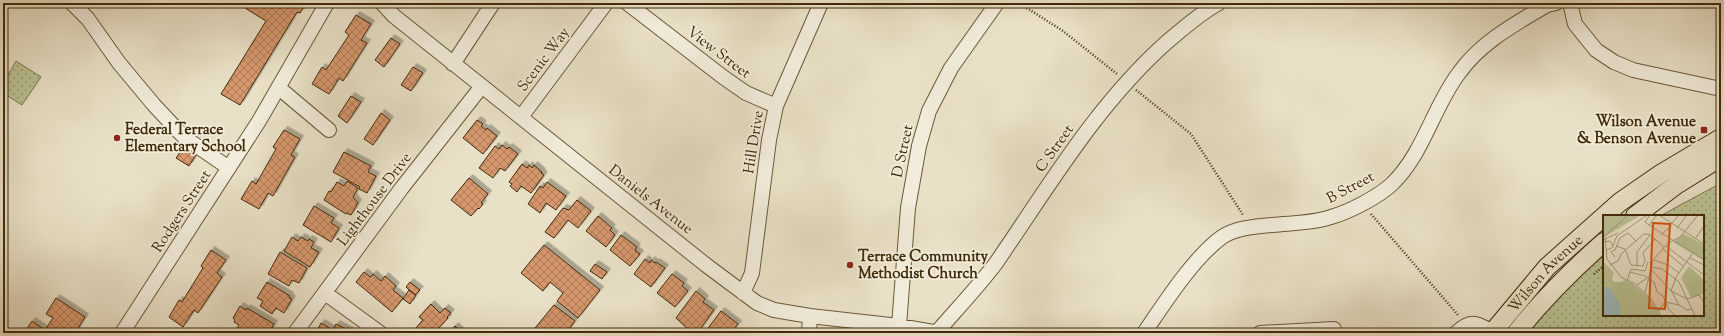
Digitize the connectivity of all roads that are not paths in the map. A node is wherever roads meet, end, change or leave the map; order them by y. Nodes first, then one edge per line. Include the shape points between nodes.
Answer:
1 (72, 3) edge
2 (327, 3) edge
3 (382, 3) edge
4 (493, 3) edge
5 (606, 3) edge
6 (627, 3) edge
7 (821, 3) edge
8 (997, 3) edge
9 (1219, 3) edge
10 (1556, 3) edge
11 (1570, 3) edge
12 (453, 64) junction
13 (482, 86) junction
14 (279, 88) junction
15 (1721, 89) edge
16 (776, 106) junction
17 (521, 117) junction
18 (329, 130) dead end
19 (1721, 138) edge
20 (1721, 157) edge
21 (229, 168) junction
22 (1606, 215) edge
23 (1636, 215) edge
24 (1603, 217) edge
25 (1603, 243) edge
26 (325, 293) junction
27 (743, 293) junction
28 (810, 316) junction
29 (899, 326) junction
30 (1334, 329) dead end
31 (1461, 329) edge
32 (1492, 332) edge
33 (122, 333) edge
34 (295, 333) edge
35 (380, 333) edge
36 (809, 333) edge
37 (938, 333) edge
38 (1144, 333) edge
39 (1260, 333) edge
40 (1516, 333) edge

1 - 21 street via 88,19 119,63 154,105 184,137
2 - 14 street, Rodgers Street
3 - 12 street, Daniels Avenue via 394,16
4 - 12 street
5 - 17 street, Scenic Way
6 - 16 street, View Street via 746,93
7 - 16 street, Hill Drive
8 - 29 street, D Street via 951,68 929,111 919,146 908,208
9 - 37 street, C Street via 1185,26 1127,82 1077,142 994,265
10 - 38 street, B Street via 1547,5 1493,38 1470,59 1458,74 1410,161 1392,184 1370,200 1331,217 1251,227 1223,237 1198,259
11 - 15 street via 1575,24 1596,50 1614,62 1633,70
12 - 13 street, Daniels Avenue
13 - 17 street, Daniels Avenue
13 - 26 street, Lighthouse Drive via 401,189
14 - 18 street
14 - 21 street, Rodgers Street
16 - 27 street, Hill Drive via 769,140 752,273
17 - 27 street, Daniels Avenue
19 - 22 main road, Wilson Avenue via 1662,173
20 - 23 main road via 1676,185
21 - 33 street, Rodgers Street
24 - 32 main road, Wilson Avenue via 1547,268
25 - 40 main road, Wilson Avenue via 1558,283
26 - 34 street, Lighthouse Drive
26 - 35 street
27 - 28 street, Daniels Avenue via 757,303 774,310
28 - 29 street, Daniels Avenue
28 - 36 street
29 - 37 street, Daniels Avenue
30 - 39 street
31 - 32 street via 1475,323

